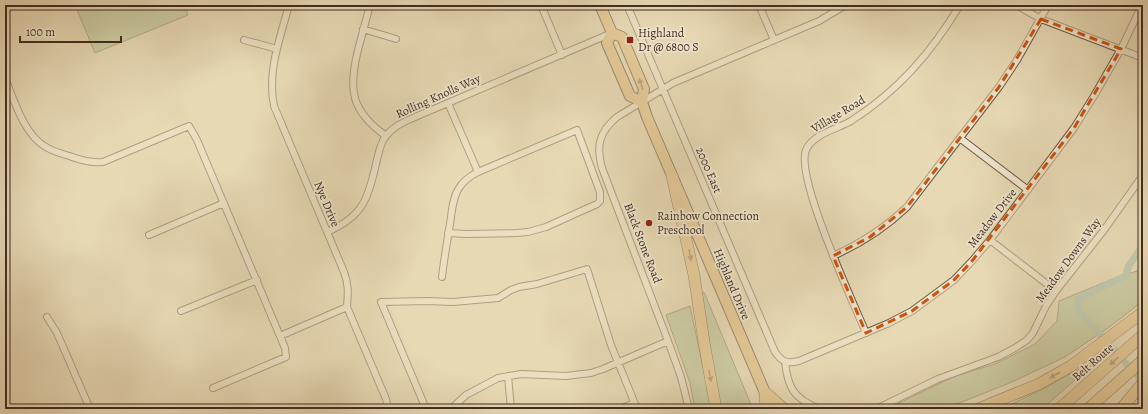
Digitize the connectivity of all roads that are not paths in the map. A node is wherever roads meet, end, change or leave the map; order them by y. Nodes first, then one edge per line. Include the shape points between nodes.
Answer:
1 (289, 5) edge
2 (370, 5) edge
3 (541, 5) edge
4 (600, 5) edge
5 (627, 5) edge
6 (759, 5) edge
7 (846, 5) edge
8 (960, 5) edge
9 (1016, 5) edge
10 (1048, 5) edge
11 (1142, 5) edge
12 (1041, 18) junction
13 (363, 29) junction
14 (612, 33) junction
15 (396, 39) dead end
16 (244, 40) dead end
17 (774, 40) junction
18 (277, 49) junction
19 (1121, 49) junction
20 (562, 54) junction
21 (1143, 58) edge
22 (5, 78) edge
23 (663, 90) junction
24 (642, 102) junction
25 (448, 103) junction
26 (386, 136) junction
27 (960, 138) junction
28 (478, 172) junction
29 (1143, 175) edge
30 (672, 176) junction
31 (1028, 190) junction
32 (224, 203) junction
33 (327, 232) junction
34 (448, 233) junction
35 (149, 235) dead end
36 (990, 240) junction
37 (833, 256) junction
38 (442, 277) dead end
39 (257, 280) junction
40 (1056, 291) junction
41 (347, 307) junction
42 (181, 311) dead end
43 (1143, 312) edge
44 (47, 317) dead end
45 (866, 333) junction
46 (1143, 335) edge
47 (280, 336) junction
48 (668, 341) junction
49 (1143, 360) edge
50 (785, 362) junction
51 (617, 363) junction
52 (508, 376) junction
53 (1143, 383) edge
54 (213, 388) dead end
55 (765, 392) junction
56 (635, 406) edge
57 (90, 409) edge
58 (386, 409) edge
59 (426, 409) edge
60 (451, 409) edge
61 (512, 409) edge
62 (620, 409) edge
63 (689, 409) edge
64 (716, 409) edge
65 (766, 409) edge
66 (772, 409) edge
67 (784, 409) edge
68 (819, 409) edge
69 (876, 409) edge
70 (978, 409) edge
71 (1059, 409) edge
72 (1088, 409) edge
73 (1121, 409) edge

1 - 18 street, Nye Drive
2 - 13 street
3 - 20 street
4 - 14 main road, Highland Drive
5 - 23 street, 2000 East
6 - 17 street
7 - 17 street, Black Stone Road via 819,21
8 - 37 street, Village Road via 927,54 904,80 878,103 850,122 814,140 806,149 805,166 814,202
9 - 12 street
10 - 12 street
11 - 19 street, Meadow Drive
12 - 19 street
12 - 27 street via 999,87
13 - 15 street
13 - 26 street via 353,68 353,91 362,114
14 - 20 street, Rolling Knolls Way
24 -> 14 main road, Highland Drive via 644,89 622,37
14 - 24 main road, Highland Drive via 608,43 630,96
16 - 18 street
17 - 23 street, Black Stone Road via 673,83
18 - 33 street, Nye Drive via 271,78 274,106
19 - 21 street
19 - 31 street, Meadow Drive via 1074,128
20 - 25 street, Rolling Knolls Way
22 - 32 street via 27,129 35,139 46,147 91,163 109,160 189,126
23 - 24 street, Black Stone Road
23 - 50 street, 2000 East via 775,352
24 - 30 main road, Highland Drive
24 - 48 street, Black Stone Road via 610,123 601,137 599,155
25 - 26 street, Rolling Knolls Way via 404,122
25 - 28 street
26 - 33 street, Rolling Knolls Way via 379,151 367,198 352,217
27 - 31 street
27 - 37 street via 912,201 890,224
28 - 34 street via 468,177 455,196
28 - 34 street via 577,130 600,192 600,201 593,207 528,232
29 - 40 street, Meadow Downs Way
30 - 55 main road, Highland Drive
30 -> 64 highway via 694,275
31 - 36 street, Meadow Drive
32 - 35 street
32 - 39 street
33 - 41 street, Nye Drive via 348,283
34 - 38 street
36 - 40 street
36 - 45 street, Meadow Drive via 954,280 932,297 912,311
37 - 45 street, Village Road
39 - 42 street
39 - 47 street
40 - 69 street, Meadow Downs Way via 1033,334 1015,348 938,379
41 - 47 street
41 - 58 street, Nye Drive via 386,399
43 -> 70 highway via 1071,366 1039,384
44 - 57 street via 57,333
45 - 50 street, Meadow Drive via 799,361
46 -> 71 highway, Belt Route
47 - 54 street via 286,357
48 - 51 street
48 - 63 street, Black Stone Road
49 - 72 highway
50 - 68 street via 787,376 797,397
51 - 52 street via 579,375
51 - 56 street
51 - 59 street via 587,269 518,287 498,298 453,302 381,302
52 - 60 street via 498,378 476,390
52 - 61 street
53 - 73 highway
55 - 65 highway
55 - 66 main road, Highland Drive
55 - 67 highway
56 - 62 street

